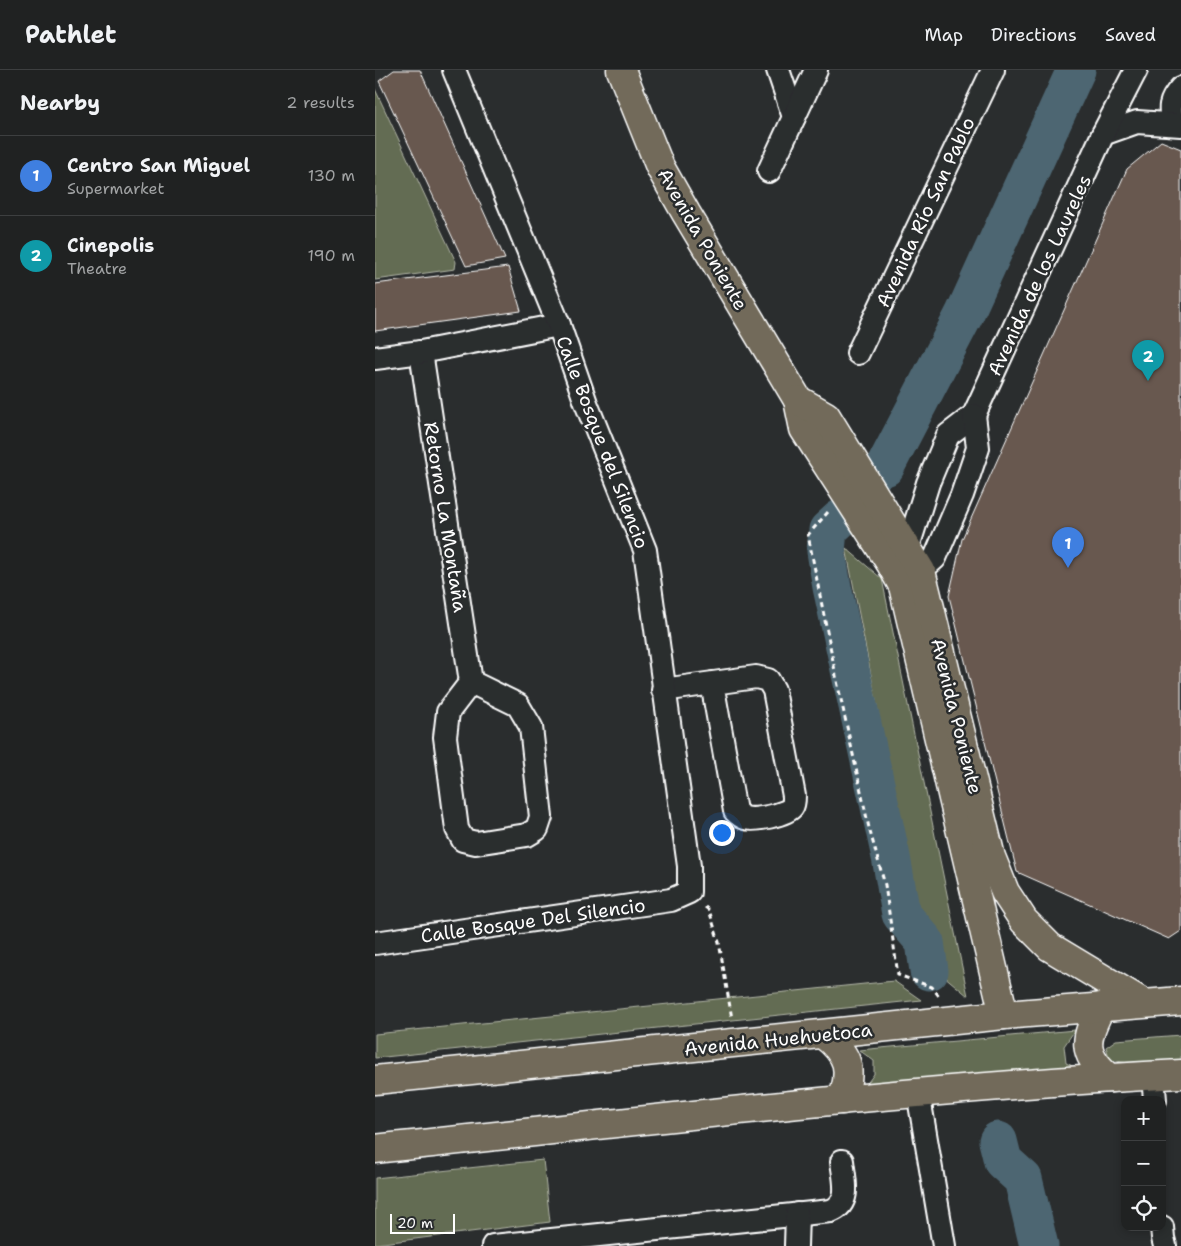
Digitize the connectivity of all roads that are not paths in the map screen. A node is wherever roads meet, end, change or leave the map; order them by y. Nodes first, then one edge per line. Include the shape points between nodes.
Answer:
1 (454, 70) edge
2 (621, 70) edge
3 (778, 70) edge
4 (816, 70) edge
5 (993, 70) edge
6 (1136, 70) edge
7 (1181, 88) edge
8 (794, 117) junction
9 (1177, 125) edge
10 (1103, 134) junction
11 (769, 170) dead end
12 (559, 325) junction
13 (421, 352) junction
14 (858, 354) dead end
15 (375, 358) edge
16 (798, 400) junction
17 (974, 415) junction
18 (906, 567) junction
19 (471, 682) junction
20 (712, 683) junction
21 (663, 690) junction
22 (689, 892) joint
23 (375, 943) edge
24 (1181, 1001) edge
25 (1143, 1003) junction
26 (1101, 1007) junction
27 (1004, 1015) junction
28 (824, 1035) junction
29 (1181, 1074) edge
30 (1110, 1078) junction
31 (375, 1080) edge
32 (1154, 1088) edge
33 (918, 1092) junction
34 (842, 1100) junction
35 (375, 1149) edge
36 (842, 1161) dead end
37 (797, 1214) junction
38 (1162, 1231) edge
39 (628, 1238) edge
40 (493, 1246) edge
41 (796, 1246) edge
42 (944, 1246) edge
43 (1165, 1246) edge

1 - 12 street, Calle Bosque del Silencio
2 - 16 main road, Avenida Poniente via 660,167
3 - 8 street
4 - 8 street
5 - 14 street, Avenida Río San Pablo
6 - 10 street, Avenida de los Laureles
7 - 9 street via 1173,96 1169,110
8 - 11 street
9 - 10 street via 1137,122
10 - 17 street, Avenida de los Laureles
12 - 13 street
12 - 21 street, Calle Bosque del Silencio via 586,403 645,550
13 - 15 street
13 - 19 street, Retorno La Montaña
16 - 18 main road, Avenida Poniente via 804,429 852,502
16 - 18 main road, Avenida Poniente via 826,416
17 - 18 street, Avenida de los Laureles via 948,434 928,483
17 - 18 street via 978,448 935,558
18 - 25 main road, Avenida Poniente via 991,857 1005,892 1024,921 1050,947
18 - 27 main road, Avenida Poniente
19 - 19 street via 448,712 445,737 457,829 463,840 475,843 527,835 537,829 541,817 531,726 518,705
20 - 20 street via 762,677 772,684 794,796 787,812 751,819 735,812
20 - 21 street
21 - 22 street, Calle Bosque del Silencio via 689,866
22 - 23 street, Calle Bosque Del Silencio via 671,900
24 - 25 main road, Avenida Huehuetoca
25 - 26 main road, Avenida Huehuetoca
26 - 27 main road, Avenida Huehuetoca
26 - 30 main road via 1089,1031 1088,1049 1095,1066
27 - 28 main road, Avenida Huehuetoca
28 - 31 main road, Avenida Huehuetoca
28 - 34 main road via 838,1047 847,1064 848,1082
29 - 32 main road
30 - 32 main road
30 - 33 main road
33 - 34 main road
33 - 42 street
34 - 35 main road
36 - 37 street via 845,1192 842,1204 831,1210
37 - 39 street
37 - 41 street
38 - 43 street
39 - 40 street

